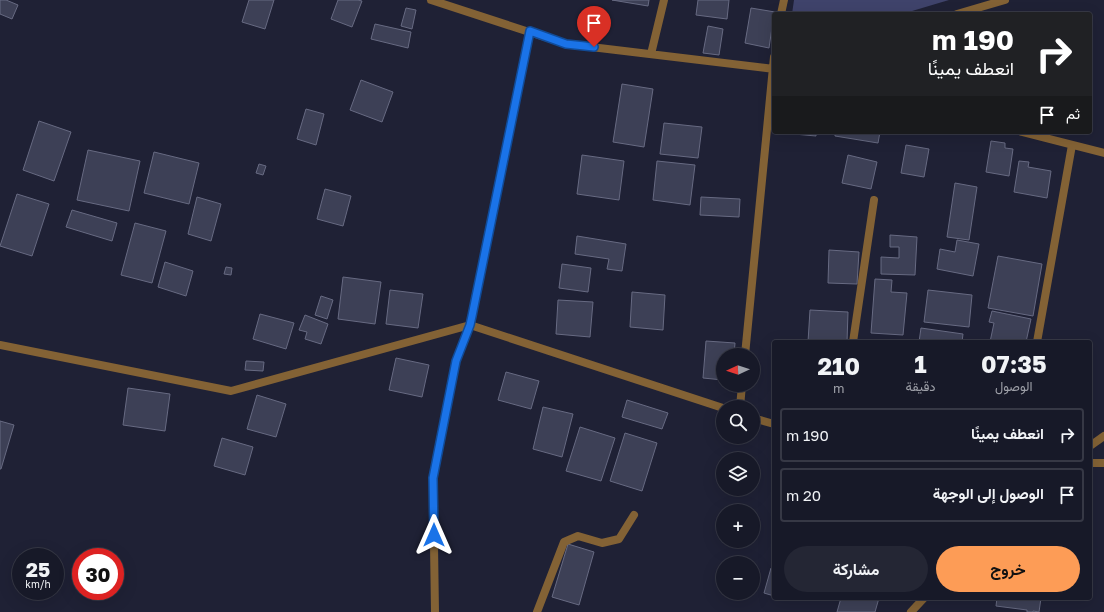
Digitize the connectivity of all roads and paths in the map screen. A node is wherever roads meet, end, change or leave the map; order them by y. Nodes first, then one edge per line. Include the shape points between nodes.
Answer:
1 (431, 0) edge
2 (664, 0) edge
3 (784, 0) edge
4 (1005, 0) edge
5 (781, 12) edge
6 (964, 12) edge
7 (530, 31) junction
8 (651, 54) junction
9 (772, 69) edge
10 (772, 79) edge
11 (1030, 134) edge
12 (1072, 145) junction
13 (1104, 153) edge
14 (874, 200) dead end
15 (470, 325) junction
16 (853, 340) edge
17 (1037, 340) edge
18 (0, 345) edge
19 (745, 348) edge
20 (716, 406) edge
21 (760, 420) edge
22 (772, 423) edge
23 (1104, 436) edge
24 (1092, 445) edge
25 (1092, 463) edge
26 (1104, 463) edge
27 (634, 515) dead end
28 (922, 600) edge
29 (435, 612) edge
30 (537, 612) edge
31 (911, 612) edge

1 - 7 street
2 - 8 street
3 - 5 street
4 - 6 street
7 - 8 street via 566,44
7 - 15 street
8 - 9 street
10 - 19 street
11 - 12 street
12 - 13 street
12 - 17 street
14 - 16 street
15 - 18 street via 231,391
15 - 20 street
15 - 29 street via 456,361 433,478
21 - 22 street
23 - 24 street
25 - 26 street
27 - 30 street via 619,539 602,543 578,536 564,542
28 - 31 street

